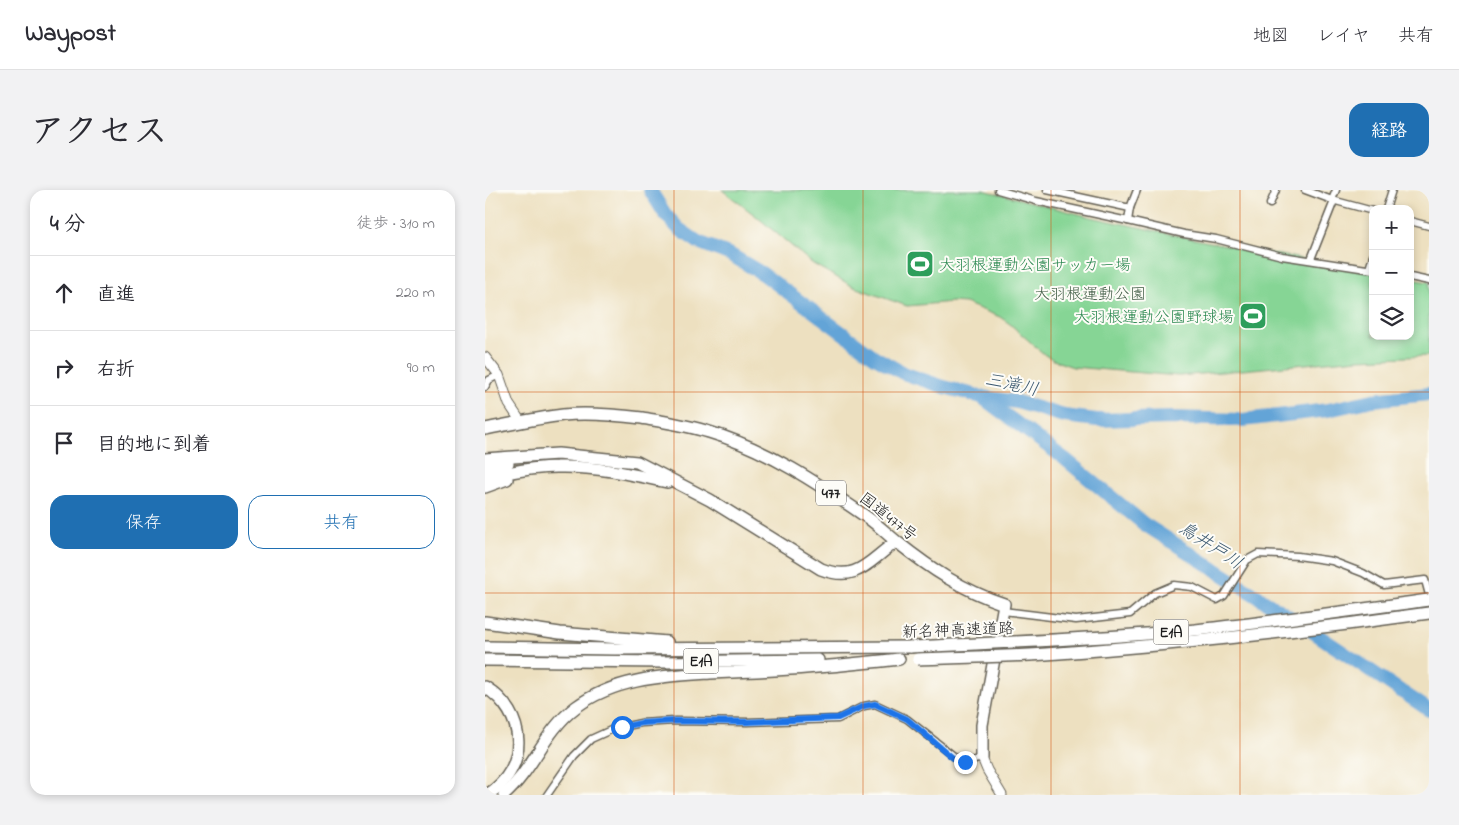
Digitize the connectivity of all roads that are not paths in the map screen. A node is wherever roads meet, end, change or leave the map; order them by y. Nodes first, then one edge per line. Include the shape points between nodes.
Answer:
1 (998, 190) edge
2 (1047, 190) edge
3 (1137, 190) edge
4 (1276, 190) edge
5 (1305, 190) edge
6 (1336, 190) edge
7 (1392, 190) edge
8 (1333, 201) junction
9 (1271, 204) dead end
10 (1387, 205) edge
11 (1130, 208) junction
12 (1369, 210) edge
13 (1128, 221) junction
14 (1414, 222) edge
15 (1429, 226) edge
16 (1311, 259) junction
17 (1369, 269) edge
18 (1414, 278) edge
19 (1429, 281) edge
20 (485, 357) edge
21 (499, 375) junction
22 (485, 387) edge
23 (521, 422) junction
24 (485, 429) edge
25 (558, 454) junction
26 (485, 459) edge
27 (558, 467) junction
28 (485, 469) edge
29 (485, 478) edge
30 (681, 485) junction
31 (485, 487) edge
32 (896, 542) junction
33 (1429, 596) edge
34 (1429, 600) edge
35 (1003, 611) junction
36 (1429, 613) edge
37 (485, 622) edge
38 (485, 647) edge
39 (736, 648) junction
40 (899, 659) junction
41 (485, 660) edge
42 (485, 687) edge
43 (982, 758) junction
44 (487, 795) edge
45 (504, 795) edge
46 (547, 795) edge
47 (1002, 795) edge

1 - 13 street
2 - 11 street
3 - 11 street
4 - 9 street
5 - 8 street
6 - 8 street
7 - 10 street
8 - 12 street
8 - 16 street
11 - 13 street
13 - 16 street via 1281,256
14 - 15 street
16 - 17 street
18 - 19 street
20 - 21 street
21 - 22 street via 489,380
21 - 23 street via 509,404
23 - 24 highway, 国道477号 / 477
23 - 32 highway, 国道477号 / 477 via 564,415 609,415 655,420 709,432 789,466 863,514
25 - 26 highway
25 - 28 highway
25 - 30 highway via 637,462
27 - 29 highway via 520,470
27 - 30 highway via 633,474
27 - 31 highway
30 - 32 highway via 833,574 855,572
32 - 35 highway, 国道477号 / 477 via 954,583 1005,604
33 - 35 street via 1425,580 1384,585 1332,561 1258,554 1247,560 1217,600 1192,587 1174,585 1155,593 1130,614 1076,620
34 - 39 highway, 新名神高速道路 / E1A, bridge via 1185,631 911,647
35 - 43 highway via 982,725
36 - 40 highway, 新名神高速道路 / E1A, bridge via 1193,642 1044,654
37 - 39 highway via 560,633
38 - 39 highway, 新名神高速道路 / E1A
40 - 41 highway, 新名神高速道路 / E1A
40 - 45 highway via 799,669 668,676 613,687 586,700 560,720
42 - 44 highway via 508,709 518,742 512,771
43 - 46 street via 959,760 907,719 875,704 838,718 641,723 613,728 591,740 574,756
43 - 47 street

